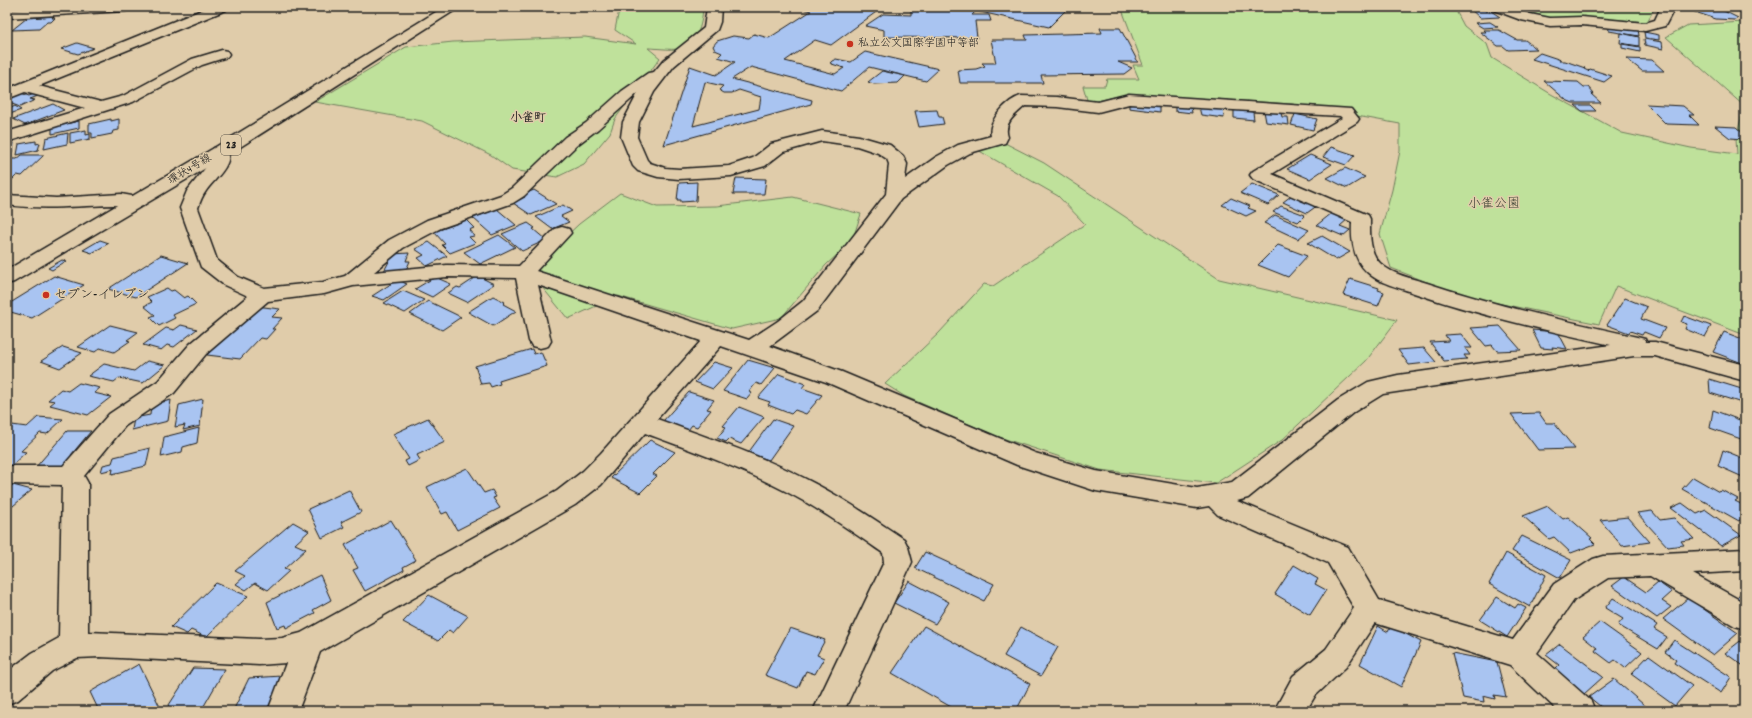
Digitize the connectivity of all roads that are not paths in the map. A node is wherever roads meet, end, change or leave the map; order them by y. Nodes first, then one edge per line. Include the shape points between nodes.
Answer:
1 (126, 7) edge
2 (221, 7) edge
3 (453, 7) edge
4 (714, 7) edge
5 (1499, 7) edge
6 (76, 8) edge
7 (1662, 8) edge
8 (7, 14) edge
9 (222, 54) dead end
10 (662, 70) junction
11 (23, 87) junction
12 (7, 94) edge
13 (101, 107) junction
14 (7, 137) edge
15 (220, 152) junction
16 (895, 196) junction
17 (7, 200) edge
18 (137, 202) junction
19 (562, 232) dead end
20 (524, 274) junction
21 (7, 278) edge
22 (352, 280) junction
23 (262, 295) junction
24 (716, 338) junction
25 (540, 341) dead end
26 (752, 348) junction
27 (1656, 349) junction
28 (1745, 373) edge
29 (641, 422) junction
30 (7, 475) edge
31 (68, 476) junction
32 (1215, 496) junction
33 (1745, 560) edge
34 (1654, 565) junction
35 (1369, 608) junction
36 (1745, 617) edge
37 (308, 644) junction
38 (73, 645) junction
39 (1519, 655) junction
40 (7, 690) edge
41 (283, 711) edge
42 (828, 711) edge
43 (1289, 711) edge
44 (1580, 711) edge

1 - 6 street
2 - 11 street
3 - 15 street, 環状4号線 / 23
4 - 10 street via 710,30
5 - 7 street via 1550,22 1582,21 1645,27 1660,23
6 - 8 street
9 - 13 street via 197,62 128,99
10 - 16 street via 647,91 629,128 634,151 644,167 679,174 731,171 759,162 777,148 822,136 860,141 884,149 895,156 898,172
10 - 22 street via 627,94 539,170 529,183 507,199 434,224 396,244
11 - 12 street
11 - 13 street
13 - 14 street
15 - 18 street, 環状4号線 / 23
15 - 23 street via 220,162 196,191 189,208 208,263 231,281
16 - 26 street via 810,306
16 - 27 street via 942,161 964,149 999,139 998,126 1021,102 1057,102 1098,107 1129,99 1345,112 1351,119 1259,175 1360,219 1360,237 1366,256 1373,267 1386,275 1459,302
17 - 18 street via 28,203 72,203 122,199
18 - 21 street, 環状4号線 / 23
19 - 20 street
20 - 22 street via 447,271
20 - 24 street
20 - 25 street
22 - 23 street via 324,288
23 - 31 street via 198,349 166,388 117,420
24 - 26 street
24 - 29 street
26 - 32 street via 834,377 1026,459 1096,481 1197,498
27 - 28 street
27 - 32 street via 1626,350 1376,388 1346,406 1240,491
29 - 37 street via 610,460 566,498
29 - 42 street via 718,451 793,484 845,513 895,547 898,562
30 - 31 street
31 - 38 street via 75,484
32 - 35 street via 1227,508 1338,555
33 - 34 street
34 - 36 street
34 - 39 street via 1603,567 1564,592
35 - 39 street
35 - 43 street via 1336,658 1304,686
37 - 38 street via 282,651 259,652
37 - 41 street
38 - 40 street via 42,662
39 - 44 street

